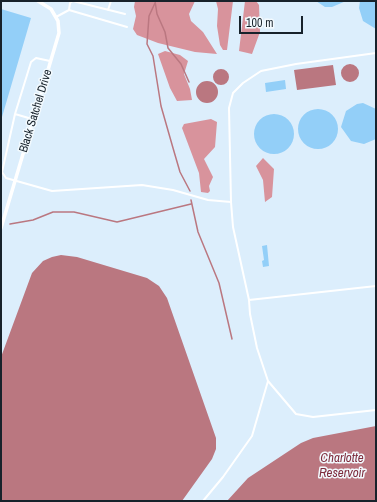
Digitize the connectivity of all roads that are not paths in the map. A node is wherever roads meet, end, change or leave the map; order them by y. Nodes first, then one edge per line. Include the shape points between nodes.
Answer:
1 (38, 1) edge
2 (111, 1) edge
3 (69, 10) junction
4 (108, 10) junction
5 (125, 14) dead end
6 (56, 17) junction
7 (127, 27) dead end
8 (376, 53) edge
9 (51, 62) junction
10 (16, 114) junction
11 (34, 120) junction
12 (15, 181) junction
13 (230, 202) junction
14 (1, 228) edge
15 (376, 286) edge
16 (249, 300) junction
17 (268, 381) junction
18 (376, 410) edge
19 (203, 501) edge

1 - 6 street via 48,6
2 - 4 lane
3 - 4 lane via 73,1
3 - 6 lane
3 - 7 lane
4 - 5 lane
6 - 9 street, Black Satchel Drive via 59,33
8 - 13 lane via 261,71 233,93 229,108
9 - 10 lane via 36,58 31,62
9 - 11 street, Black Satchel Drive
10 - 11 lane
10 - 12 lane via 2,172 3,176
11 - 12 street, Black Satchel Drive
12 - 13 lane via 52,191 142,185 208,200
12 - 14 street, Black Satchel Drive
13 - 16 lane
15 - 16 lane
16 - 17 lane via 257,348
17 - 18 lane via 296,414 304,417
17 - 19 lane via 252,436

